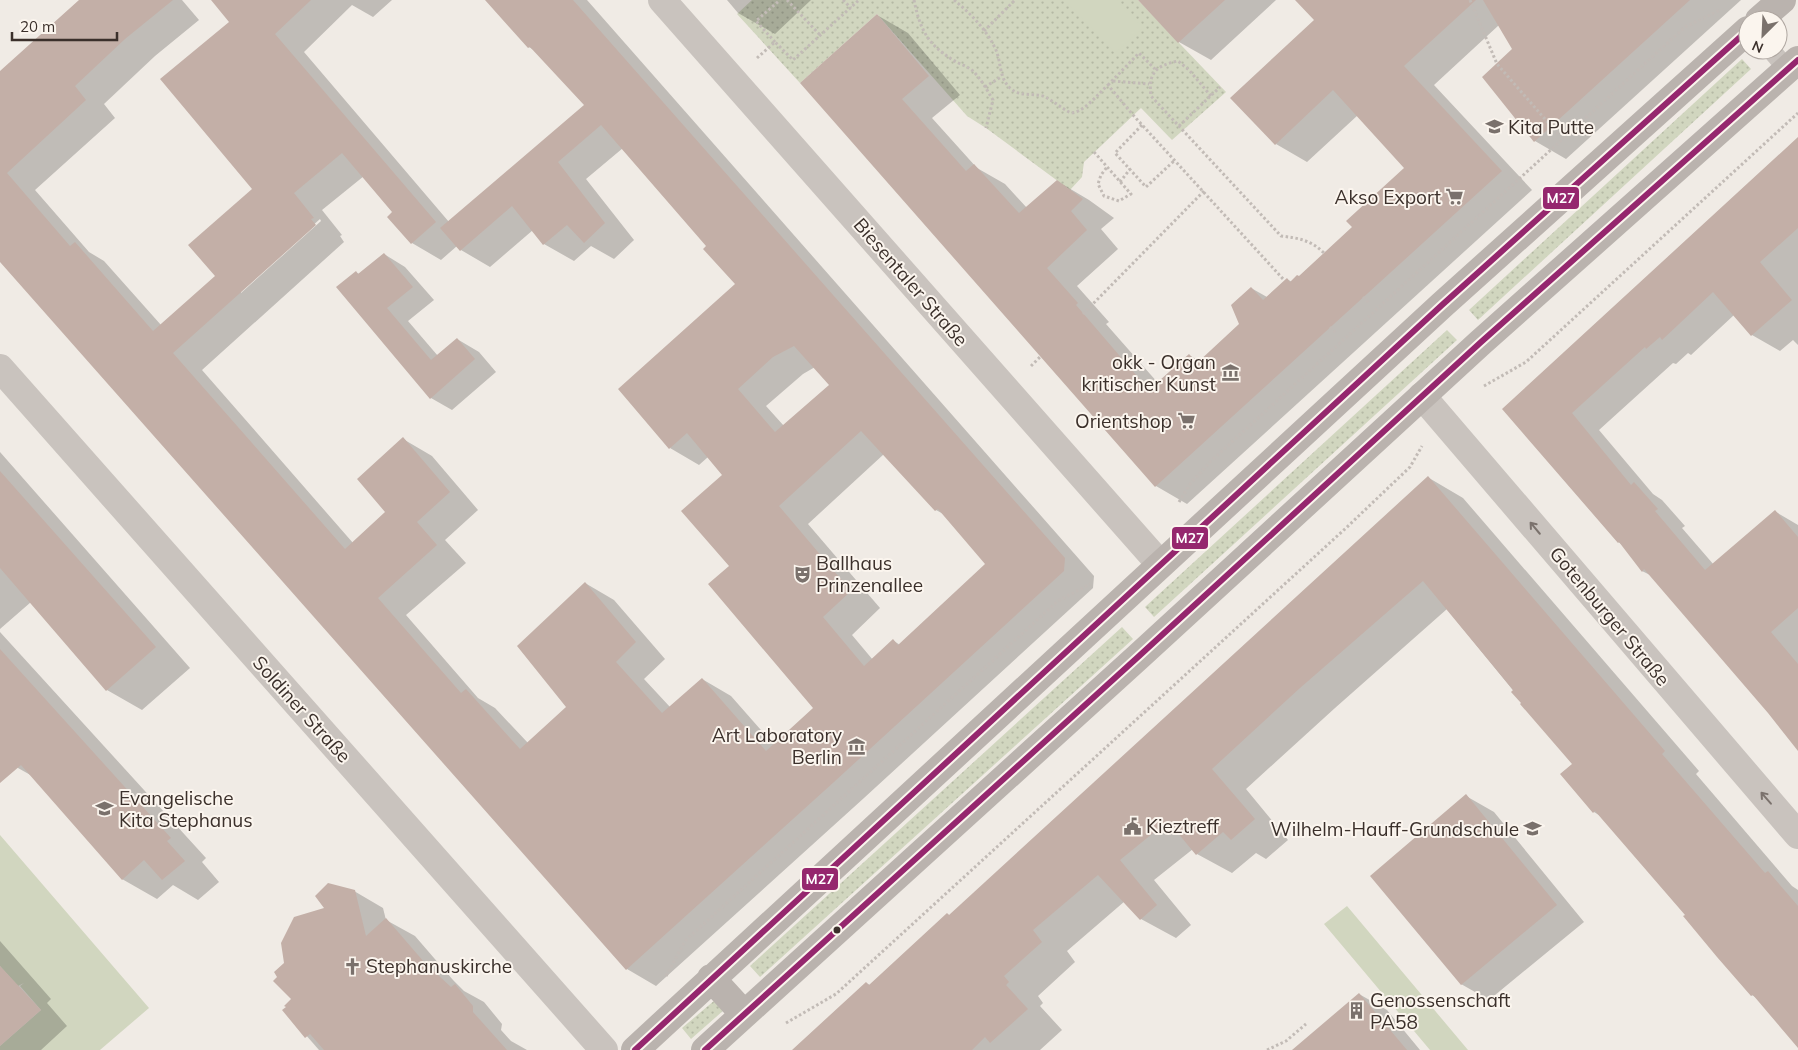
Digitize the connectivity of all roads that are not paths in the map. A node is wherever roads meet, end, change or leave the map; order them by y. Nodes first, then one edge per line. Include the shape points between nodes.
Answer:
1 (662, 0) edge
2 (1782, 0) edge
3 (1770, 10) edge
4 (1738, 39) edge
5 (1785, 60) edge
6 (0, 368) edge
7 (1422, 396) junction
8 (1160, 564) junction
9 (1798, 835) edge
10 (711, 978) junction
11 (744, 1014) junction
12 (604, 1050) edge
13 (635, 1050) edge
14 (705, 1050) edge

1 - 8 street, Biesentaler Straße
2 - 3 main road
4 - 8 main road
5 - 7 main road
6 - 12 street, Soldiner Straße
9 -> 7 street, Gotenburger Straße
7 - 11 main road
8 - 10 main road
10 - 11 main road
10 - 13 main road
11 - 14 main road

